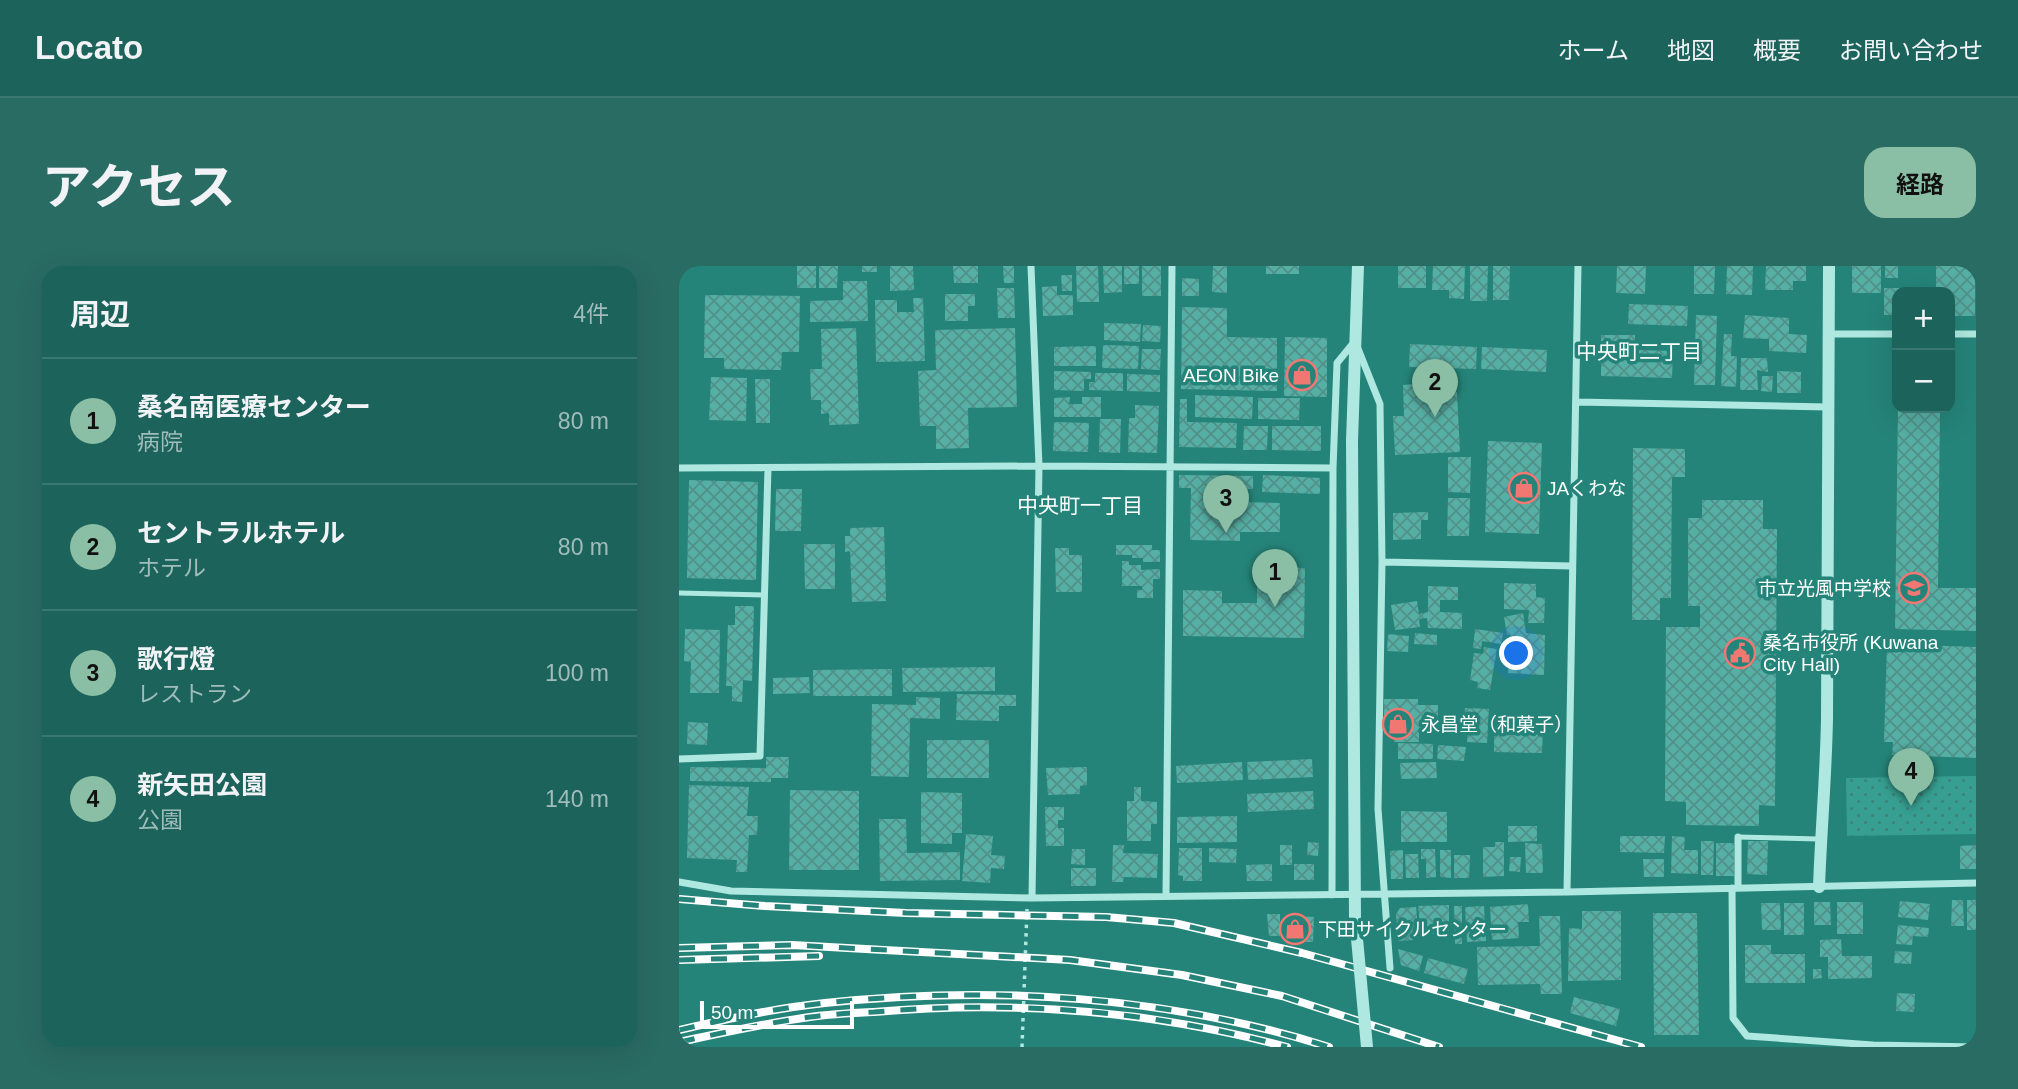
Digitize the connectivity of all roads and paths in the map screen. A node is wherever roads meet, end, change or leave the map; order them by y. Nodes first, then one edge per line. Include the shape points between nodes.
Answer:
1 (1031, 266) edge
2 (1172, 266) edge
3 (1358, 266) edge
4 (1578, 266) edge
5 (1829, 266) edge
6 (1828, 334) junction
7 (1892, 334) edge
8 (1955, 334) edge
9 (1976, 334) edge
10 (1355, 341) junction
11 (1576, 401) junction
12 (1828, 407) junction
13 (1039, 466) junction
14 (1169, 466) junction
15 (679, 468) edge
16 (768, 468) junction
17 (1333, 468) junction
18 (1382, 562) junction
19 (1572, 566) junction
20 (679, 593) edge
21 (765, 595) junction
22 (679, 759) edge
23 (1738, 837) joint
24 (1821, 839) junction
25 (679, 883) edge
26 (1976, 883) edge
27 (1819, 887) junction
28 (1735, 888) junction
29 (1567, 892) junction
30 (1332, 895) junction
31 (1384, 895) junction
32 (1166, 896) junction
33 (1032, 898) junction
34 (1390, 968) dead end
35 (1022, 1047) edge
36 (1367, 1047) edge
37 (1976, 1047) edge

1 - 13 street
2 - 14 street
3 - 10 street
4 - 11 street
5 - 6 street
6 - 7 street
6 - 12 street
8 - 9 street
10 - 17 street via 1337,363
10 - 18 street via 1380,404
10 - 36 street, bridge via 1355,917
11 - 12 street
11 - 19 street
12 - 24 street
13 - 14 street
13 - 16 street
13 - 33 street
14 - 17 street
14 - 32 street
15 - 16 street
16 - 21 street
17 - 30 street
18 - 19 street
18 - 31 street via 1378,808
19 - 29 street
20 - 21 lane
21 - 22 street via 760,756
23 - 24 lane
23 - 28 street
24 - 27 street
25 - 33 street via 731,891
26 - 27 street
27 - 28 street
28 - 29 street
28 - 37 street via 1734,1018 1747,1036
29 - 31 street
30 - 31 street
30 - 32 street
31 - 34 street
32 - 33 street
33 - 35 path via 1027,907

